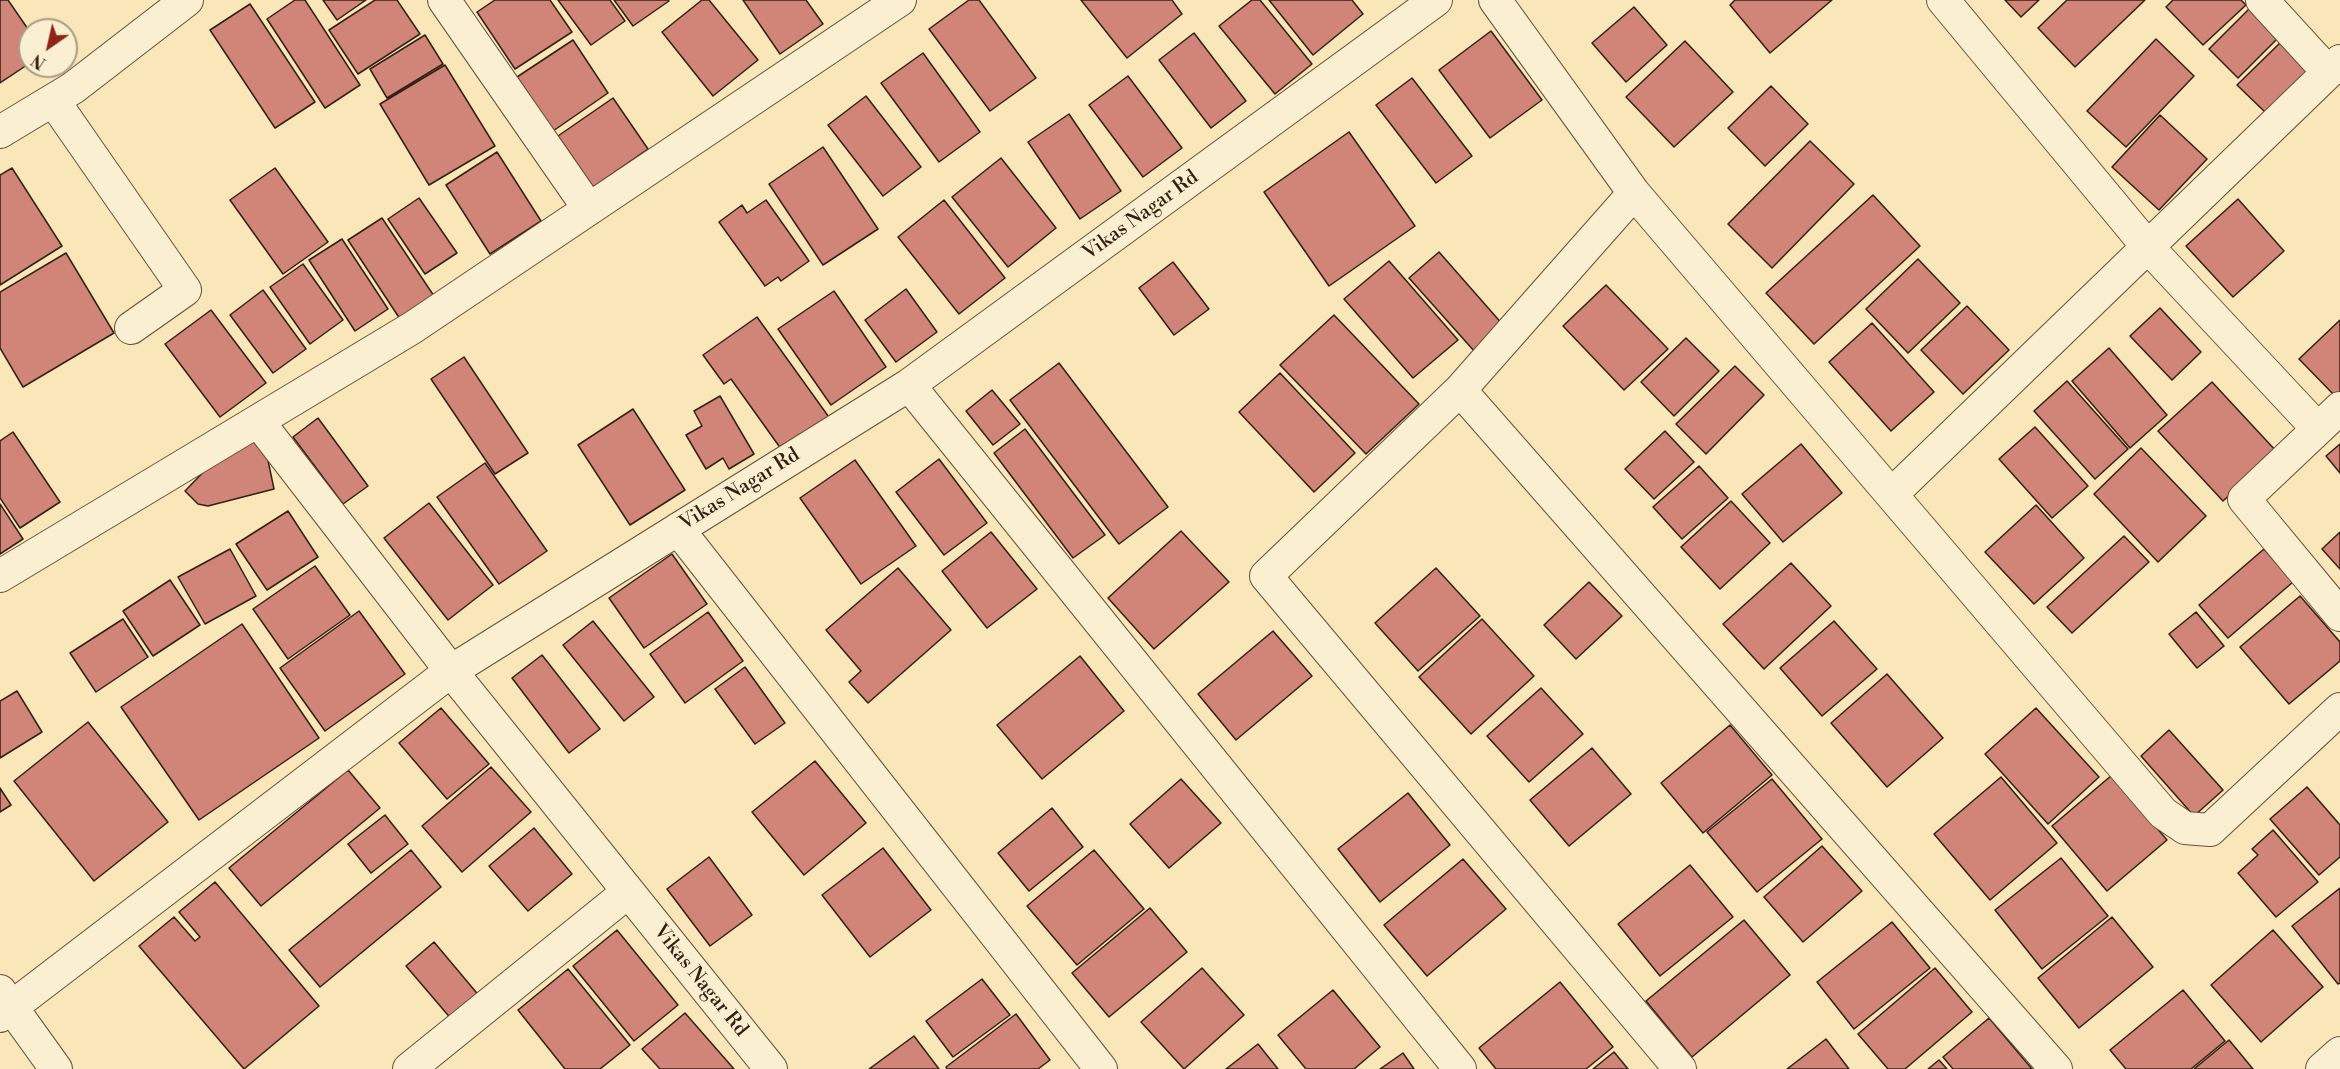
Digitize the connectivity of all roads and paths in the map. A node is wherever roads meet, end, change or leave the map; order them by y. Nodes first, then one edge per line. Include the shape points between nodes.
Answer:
1 (187, 0) edge
2 (900, 0) edge
3 (1436, 0) edge
4 (1495, 0) edge
5 (1943, 0) edge
6 (2262, 0) edge
7 (452, 3) edge
8 (2334, 67) edge
9 (53, 100) junction
10 (0, 132) edge
11 (1634, 193) junction
12 (589, 209) junction
13 (2147, 246) junction
14 (130, 328) dead end
15 (909, 385) junction
16 (1460, 390) junction
17 (2329, 418) edge
18 (258, 421) junction
19 (1893, 493) junction
20 (678, 529) junction
21 (0, 576) edge
22 (2340, 615) edge
23 (451, 671) junction
24 (2340, 709) edge
25 (628, 892) junction
26 (4, 1005) edge
27 (2340, 1053) edge
28 (56, 1069) edge
29 (409, 1069) edge
30 (771, 1069) edge
31 (1101, 1069) edge
32 (1460, 1069) edge
33 (1680, 1069) edge
34 (2056, 1069) edge
35 (2322, 1069) edge

1 - 9 street
2 - 12 street
3 - 15 street, Vikas Nagar Rd
4 - 11 street
5 - 13 street
6 - 8 street
7 - 12 street
8 - 13 street
9 - 10 street
9 - 14 street via 185,290
11 - 16 street
11 - 19 street
12 - 18 street via 412,328
13 - 17 street
13 - 19 street
15 - 20 street, Vikas Nagar Rd
15 - 32 street
16 - 33 street via 1266,576
16 - 34 street
17 - 22 street via 2244,499
18 - 21 street
18 - 23 street
19 - 24 street via 2163,813 2185,828 2210,831
20 - 23 street, Vikas Nagar Rd
20 - 31 street
23 - 25 street, Vikas Nagar Rd
23 - 26 street
25 - 29 street
25 - 30 street, Vikas Nagar Rd
26 - 28 street
27 - 35 street

